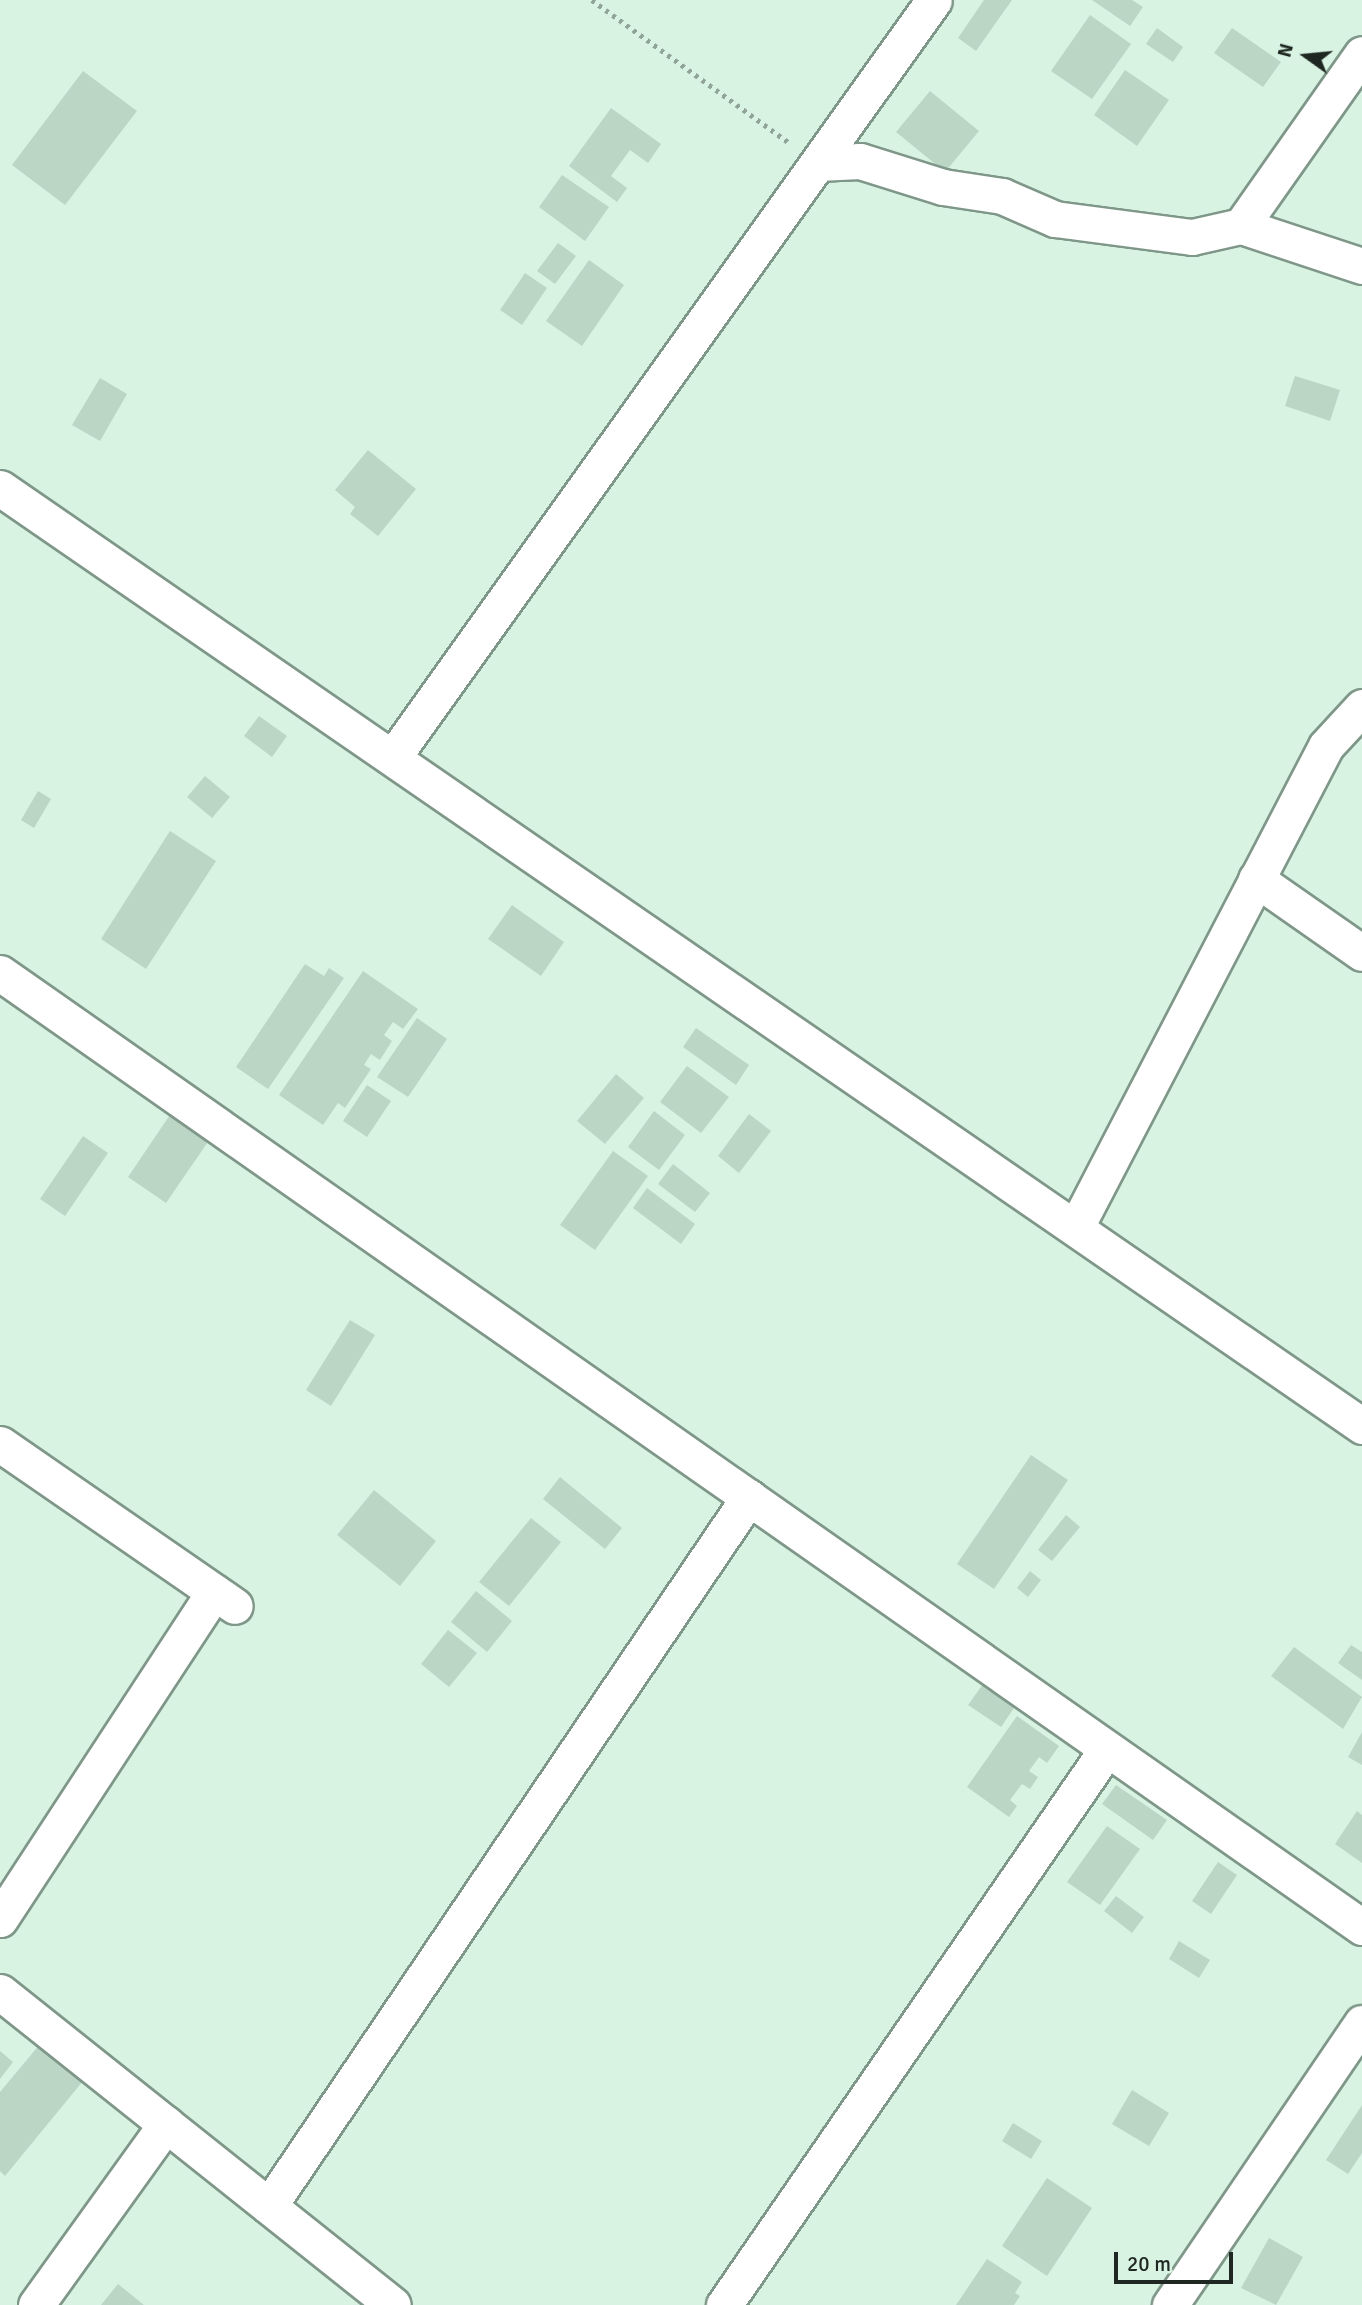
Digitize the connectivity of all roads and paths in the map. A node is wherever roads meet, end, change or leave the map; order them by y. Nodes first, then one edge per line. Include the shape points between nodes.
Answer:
1 (592, 0) edge
2 (934, 0) edge
3 (1362, 54) edge
4 (818, 163) junction
5 (1241, 226) junction
6 (1362, 266) edge
7 (0, 488) edge
8 (1362, 707) edge
9 (393, 757) junction
10 (1256, 879) junction
11 (1362, 953) edge
12 (0, 972) edge
13 (1076, 1227) junction
14 (1362, 1426) edge
15 (0, 1444) edge
16 (749, 1497) junction
17 (1107, 1748) junction
18 (0, 1919) edge
19 (1362, 1927) edge
20 (0, 1992) edge
21 (1362, 2023) edge
22 (166, 2124) junction
23 (269, 2206) junction
24 (36, 2305) edge
25 (393, 2305) edge
26 (724, 2305) edge
27 (1170, 2305) edge

1 - 4 path
2 - 4 street
3 - 5 street
4 - 5 street via 860,161 943,187 1002,197 1055,219 1126,230 1192,237
4 - 9 street
5 - 6 street
7 - 9 street
8 - 10 street via 1326,746
9 - 13 street
10 - 11 street
10 - 13 street
12 - 16 street
13 - 14 street
15 - 18 street via 225,1599
16 - 17 street
16 - 23 street
17 - 19 street
17 - 26 street
20 - 22 street
21 - 27 street
22 - 23 street
22 - 24 street
23 - 25 street

